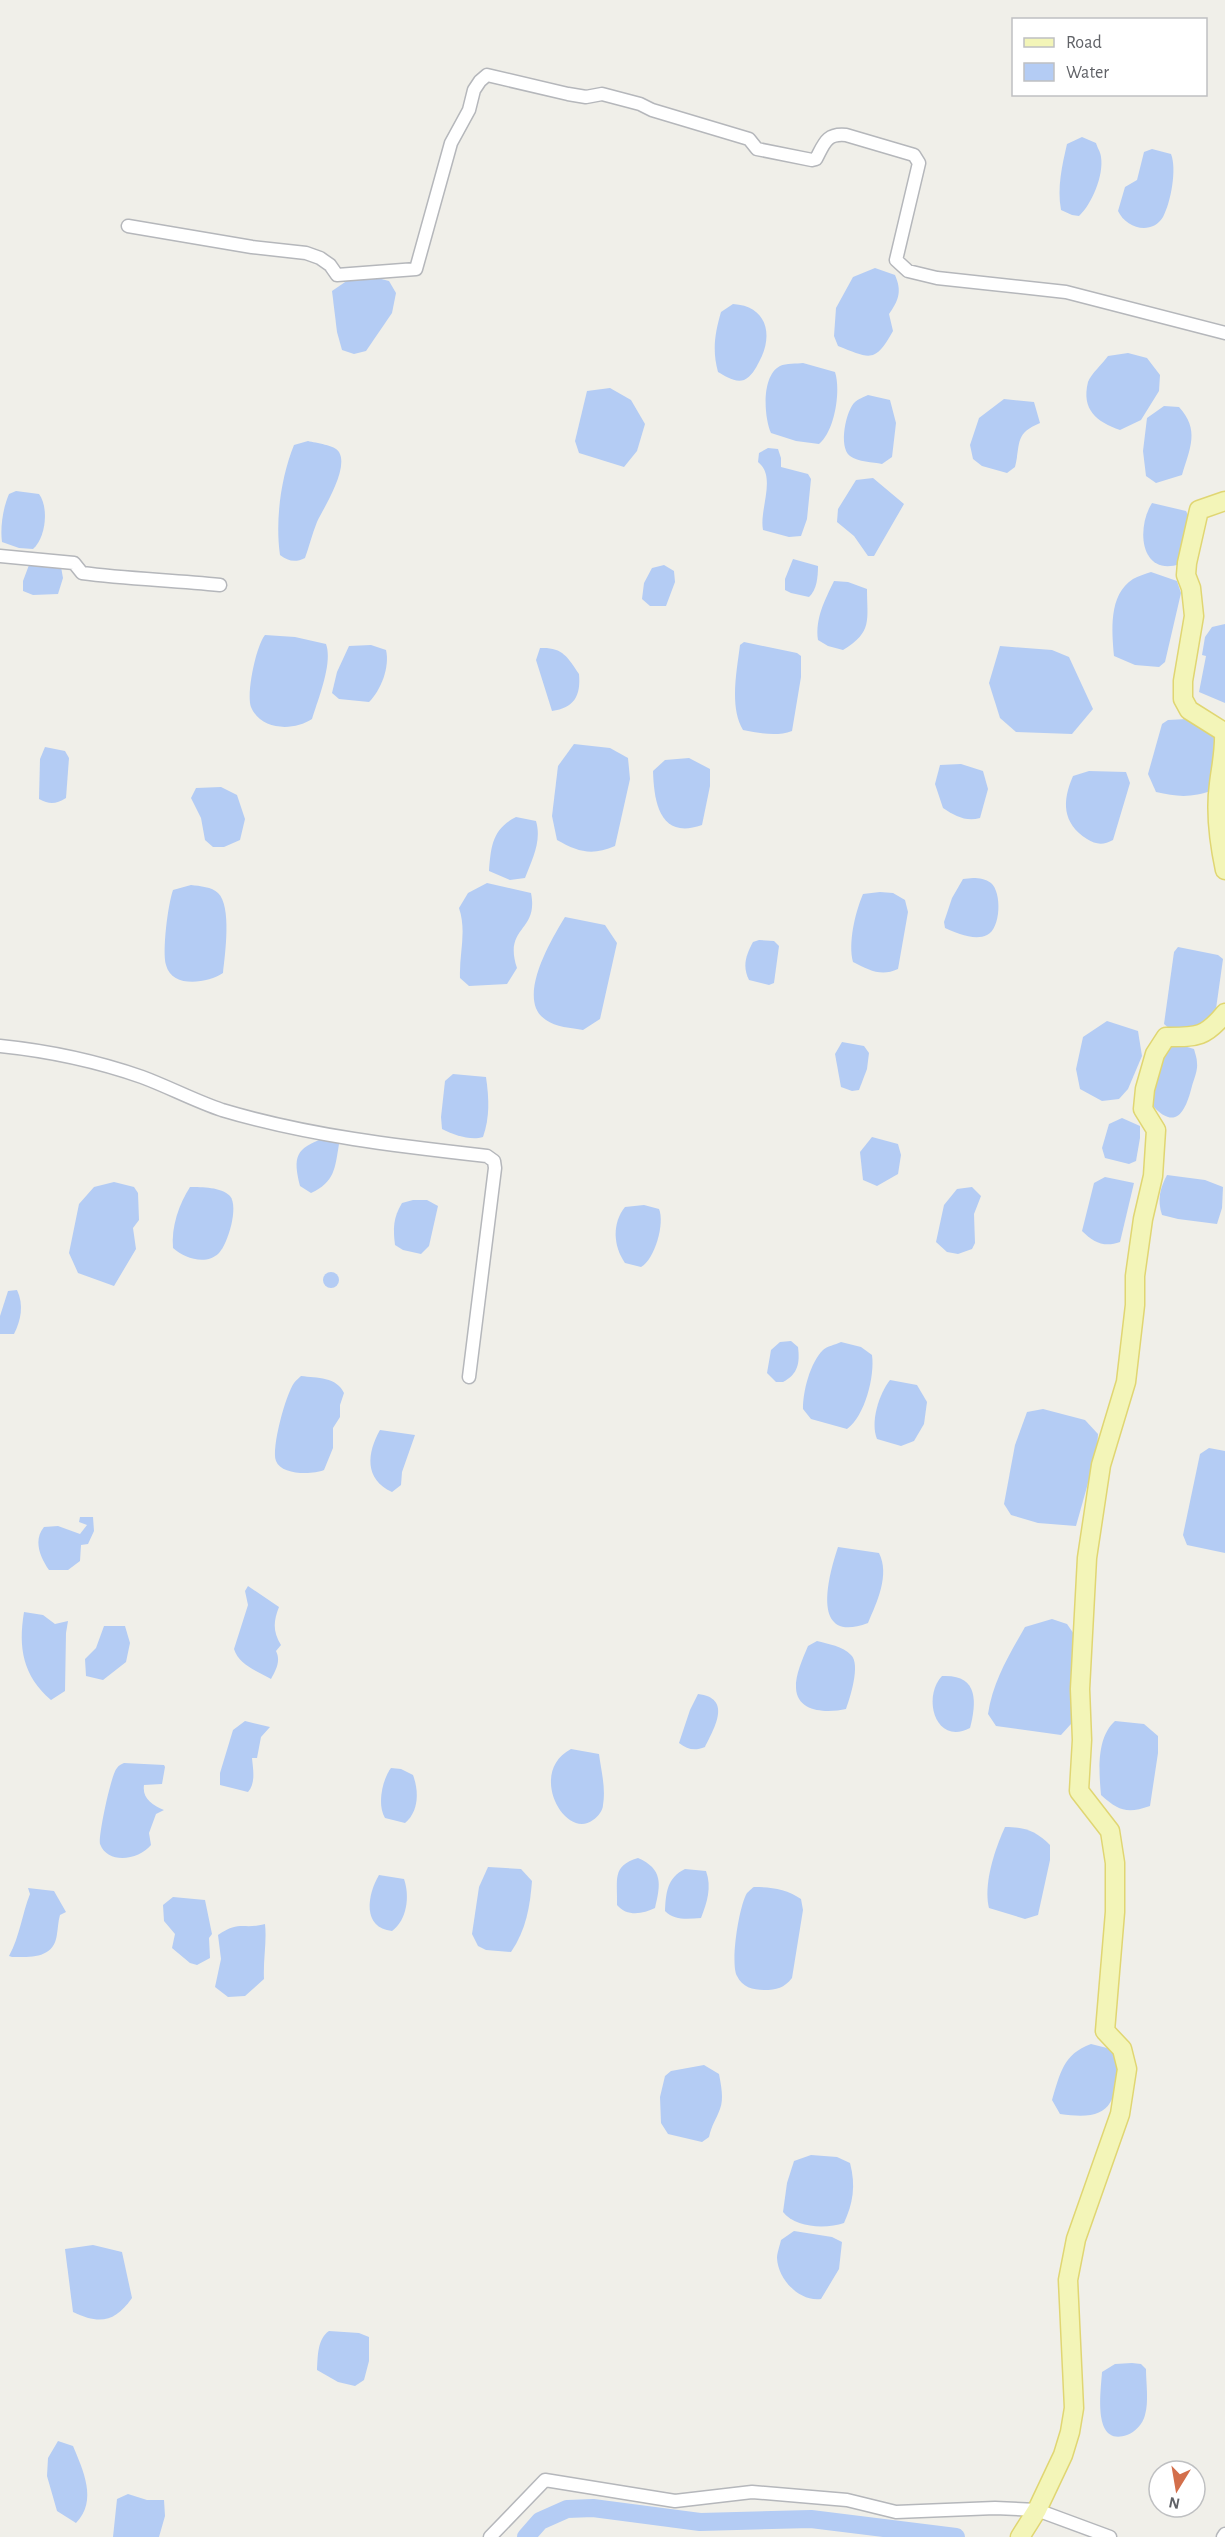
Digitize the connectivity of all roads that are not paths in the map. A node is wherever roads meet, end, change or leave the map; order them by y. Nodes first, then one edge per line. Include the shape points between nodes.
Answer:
1 (128, 226) dead end
2 (1225, 333) edge
3 (1225, 501) edge
4 (0, 556) edge
5 (220, 585) dead end
6 (1225, 870) edge
7 (1225, 1013) edge
8 (0, 1046) edge
9 (469, 1377) dead end
10 (1036, 2511) junction
11 (490, 2537) edge
12 (1020, 2537) edge
13 (1110, 2537) edge

1 - 2 street via 306,253 330,265 337,275 416,269 451,143 469,110 474,90 487,75 586,97 602,94 749,139 757,149 812,160 824,142 836,134 914,155 919,163 896,260 908,271 962,282 1066,292
3 - 6 main road via 1199,510 1193,530 1186,575 1194,616 1183,690 1189,710 1224,732 1218,841
4 - 5 street via 74,563 82,573 117,578
7 - 10 main road via 1214,1027 1195,1037 1166,1037 1155,1054 1145,1089 1143,1109 1156,1130 1153,1176 1134,1276 1135,1305 1126,1382 1101,1465 1091,1518 1080,1689 1079,1791 1110,1831 1115,1863 1105,2031 1122,2049 1127,2069 1120,2114 1076,2239 1068,2280 1074,2408 1070,2432 1063,2456
8 - 9 street via 73,1056 141,1077 221,1109 294,1128 396,1147 487,1156 494,1161 495,1168
10 - 11 street via 995,2508 896,2512 847,2500 752,2492 675,2501 545,2480
10 - 12 main road
10 - 13 street

